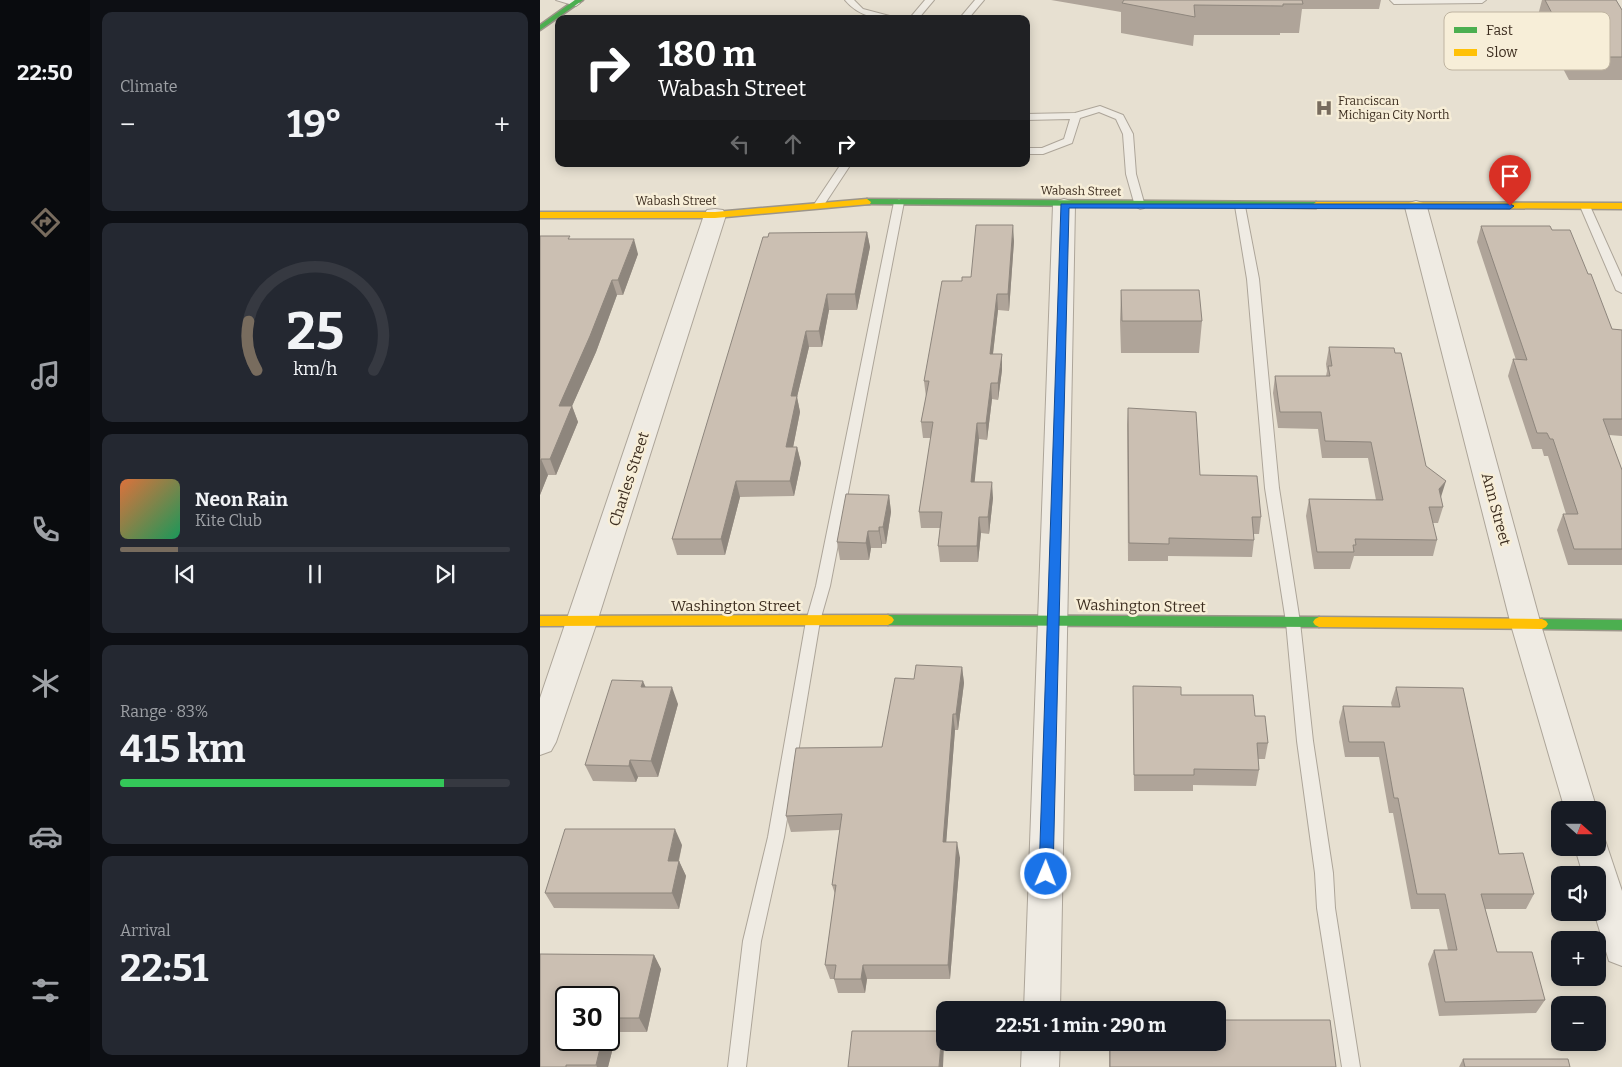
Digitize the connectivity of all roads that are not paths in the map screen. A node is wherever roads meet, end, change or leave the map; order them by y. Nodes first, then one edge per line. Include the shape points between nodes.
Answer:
1 (560, 0) edge
2 (849, 0) edge
3 (930, 0) edge
4 (980, 0) edge
5 (1482, 0) edge
6 (578, 1) edge
7 (1394, 1) edge
8 (558, 15) edge
9 (878, 15) edge
10 (917, 15) edge
11 (967, 15) edge
12 (555, 17) edge
13 (540, 28) edge
14 (1076, 116) junction
15 (1030, 117) edge
16 (1030, 151) edge
17 (844, 167) edge
18 (899, 202) junction
19 (1064, 205) junction
20 (818, 206) junction
21 (1140, 206) junction
22 (1240, 206) junction
23 (1585, 206) junction
24 (1622, 206) edge
25 (1416, 207) junction
26 (540, 215) edge
27 (715, 215) junction
28 (1622, 290) edge
29 (1052, 620) junction
30 (540, 621) edge
31 (813, 621) junction
32 (582, 622) junction
33 (1294, 622) junction
34 (1526, 624) junction
35 (1622, 625) edge
36 (540, 742) edge
37 (1578, 801) edge
38 (1594, 856) edge
39 (1622, 949) edge
40 (1042, 1001) edge
41 (1041, 1051) edge
42 (737, 1067) edge
43 (1040, 1067) edge
44 (1351, 1067) edge

1 - 6 lane
2 - 9 lane via 860,11
3 - 10 lane
4 - 11 lane
5 - 7 lane
6 - 8 street
12 - 13 street
14 - 15 lane
14 - 16 lane via 1068,141 1043,151
14 - 21 lane via 1100,109 1120,117 1128,134 1131,174
17 - 20 lane
18 - 19 street, Wabash Street
18 - 20 street, Wabash Street
18 - 31 lane via 855,432
19 - 21 street, Wabash Street
19 - 29 street
20 - 27 street, Wabash Street
21 - 22 street, Wabash Street
22 - 25 street, Wabash Street
22 - 33 lane via 1254,279 1272,488
23 - 24 street, Wabash Street
23 - 25 street, Wabash Street
23 - 28 lane
25 - 34 street, Ann Street
26 - 27 street, Wabash Street
27 - 32 street, Charles Street
29 - 31 street, Washington Street
29 - 33 street, Washington Street
29 - 40 street
30 - 32 street, Washington Street
31 - 32 street, Washington Street
31 - 42 lane via 776,837 752,941
32 - 36 street, Charles Street
33 - 34 street, Washington Street
33 - 44 lane via 1326,908
34 - 35 street, Washington Street
34 - 37 street, Ann Street
38 - 39 street
41 - 43 street

